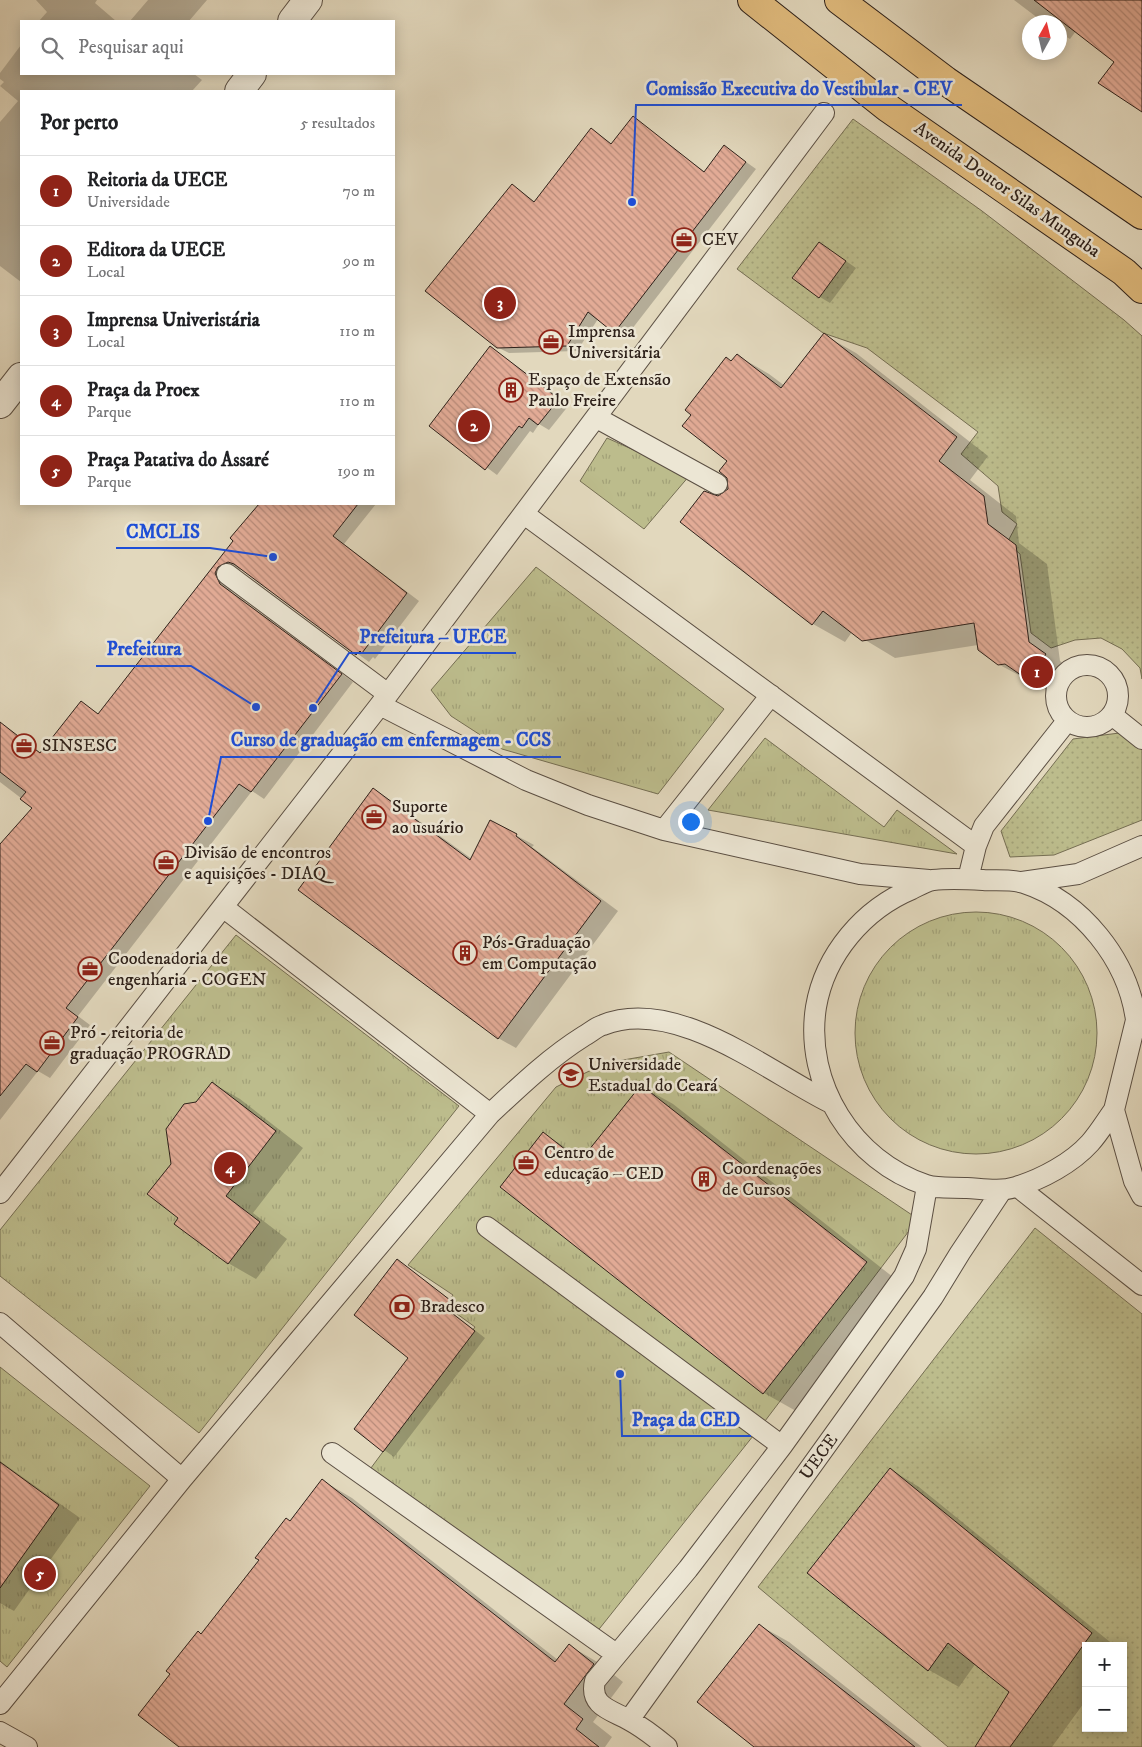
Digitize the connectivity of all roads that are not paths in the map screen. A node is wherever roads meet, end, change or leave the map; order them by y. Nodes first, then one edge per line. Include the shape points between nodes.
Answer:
1 (308, 0) edge
2 (752, 0) edge
3 (839, 0) edge
4 (293, 20) edge
5 (251, 75) edge
6 (240, 90) edge
7 (824, 113) dead end
8 (1142, 216) edge
9 (1142, 289) edge
10 (20, 378) edge
11 (0, 404) edge
12 (597, 418) junction
13 (717, 484) dead end
14 (524, 514) junction
15 (227, 574) dead end
16 (771, 695) junction
17 (384, 699) junction
18 (1112, 715) junction
19 (1067, 721) junction
20 (1142, 739) edge
21 (664, 830) junction
22 (976, 846) junction
23 (1142, 846) edge
24 (968, 879) junction
25 (931, 880) junction
26 (1022, 882) junction
27 (223, 907) junction
28 (1139, 1015) edge
29 (829, 1102) junction
30 (1114, 1110) junction
31 (490, 1114) junction
32 (927, 1186) junction
33 (1010, 1188) junction
34 (0, 1193) edge
35 (1142, 1196) edge
36 (487, 1227) dead end
37 (1142, 1286) edge
38 (0, 1323) edge
39 (782, 1446) junction
40 (332, 1452) dead end
41 (182, 1479) junction
42 (616, 1654) junction
43 (0, 1704) edge
44 (629, 1720) junction
45 (0, 1732) edge
46 (27, 1747) edge
47 (667, 1747) edge

1 - 4 street
2 - 9 main road, Avenida Doutor Silas Munguba via 888,108 1124,272
3 - 8 main road via 946,81
5 - 6 street
7 - 12 lane
10 - 11 street
12 - 13 lane
12 - 14 lane
14 - 16 lane
14 - 17 lane
15 - 17 lane
16 - 21 lane
16 - 22 lane
17 - 21 lane via 526,780
17 - 27 lane
18 - 19 lane via 1099,725 1083,727
18 - 19 lane via 1119,698 1114,680 1101,668 1083,664 1066,672 1056,688 1056,706
18 - 20 lane
19 - 22 lane via 996,808
21 - 25 lane via 860,874
22 - 24 lane
23 - 26 lane via 1078,874
24 - 25 lane
24 - 26 lane
25 - 29 lane via 890,898 855,927 830,964 816,1007 815,1051
26 - 28 lane via 1065,903 1099,935
27 - 31 lane
27 - 34 lane
28 - 30 lane
29 - 31 lane via 687,1026 653,1018 629,1018 602,1025 557,1053
29 - 32 lane via 849,1132 884,1165
30 - 33 lane via 1089,1144 1056,1170
30 - 35 lane via 1131,1173
31 - 41 lane
32 - 33 lane
32 - 39 lane via 916,1250 904,1276
33 - 37 lane
33 - 44 lane, UECE
36 - 39 lane
38 - 41 lane
39 - 42 lane via 688,1569
40 - 42 lane
41 - 43 lane
42 - 44 lane via 595,1681 594,1696 611,1713
44 - 47 lane
45 - 46 lane

